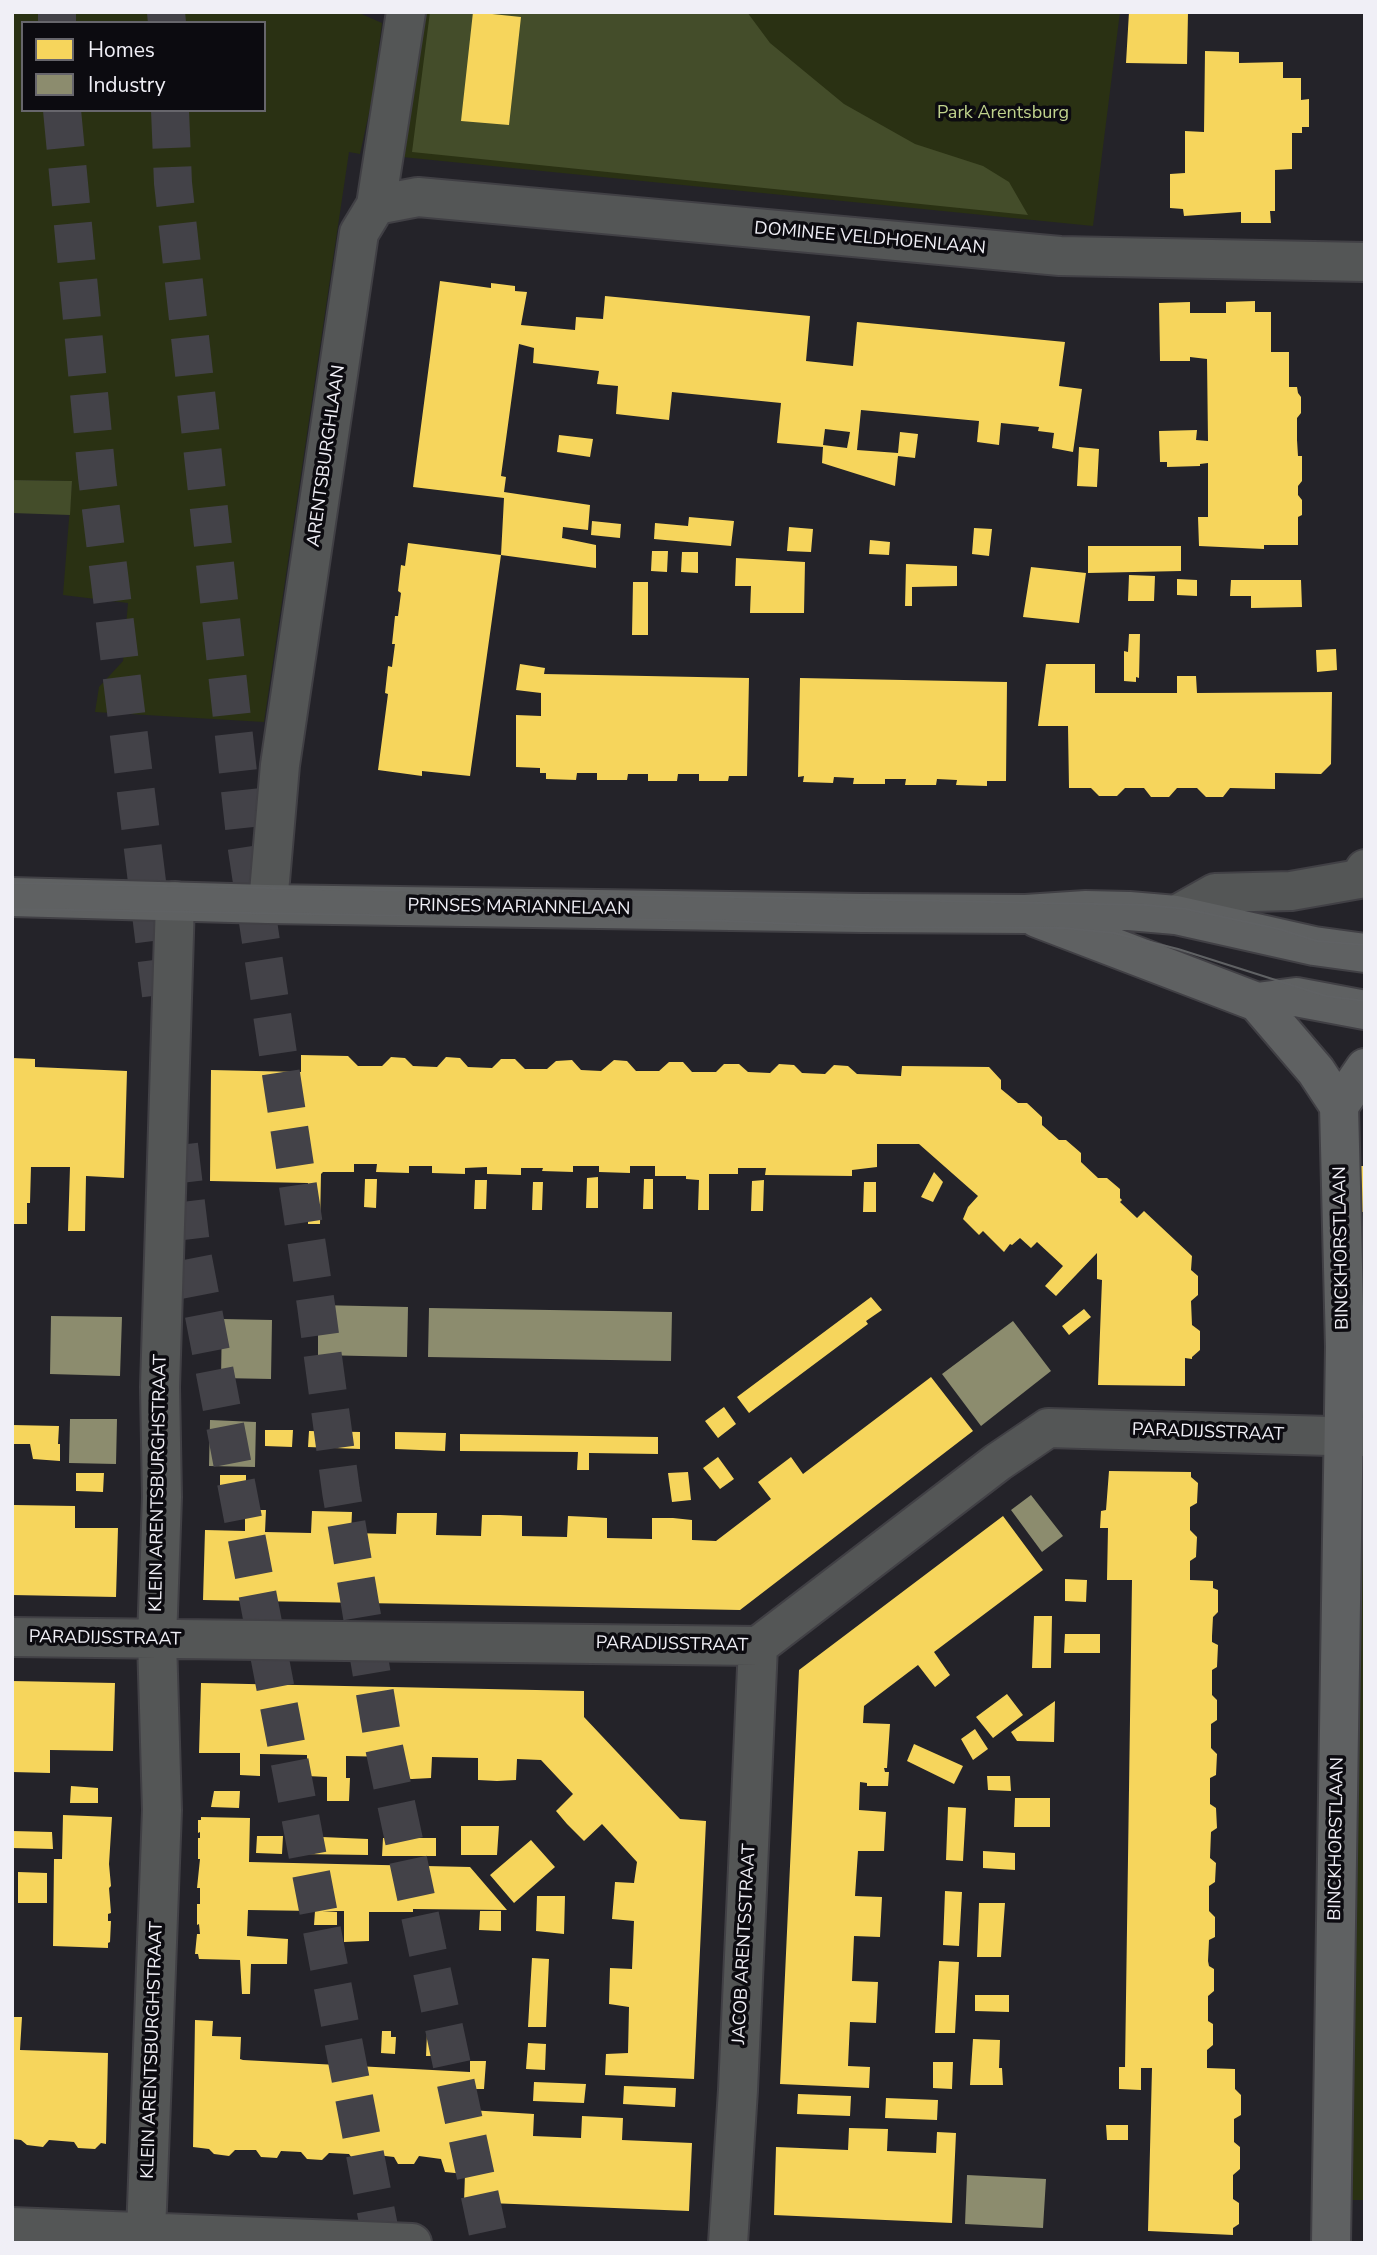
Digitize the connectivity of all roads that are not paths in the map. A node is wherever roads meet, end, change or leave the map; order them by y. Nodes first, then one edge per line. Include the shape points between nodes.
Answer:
1 (406, 12) edge
2 (376, 205) junction
3 (1365, 262) edge
4 (1365, 869) edge
5 (12, 897) edge
6 (175, 901) junction
7 (268, 904) junction
8 (1026, 914) junction
9 (1175, 915) junction
10 (1314, 946) junction
11 (1365, 953) edge
12 (1365, 982) edge
13 (1256, 1002) junction
14 (1365, 1010) edge
15 (1365, 1068) edge
16 (1339, 1106) junction
17 (1354, 1437) edge
18 (12, 1637) edge
19 (157, 1640) junction
20 (758, 1646) junction
21 (12, 2227) edge
22 (146, 2233) junction
23 (412, 2243) edge
24 (728, 2243) edge
25 (1331, 2243) edge

1 - 2 street, ARENTSBURGHLAAN
2 - 3 street, DOMINEE VELDHOENLAAN via 418,197 1060,256
2 - 7 street, ARENTSBURGHLAAN via 359,233 280,765
4 - 9 street via 1359,879 1291,891 1215,893
5 - 6 street, PRINSES MARIANNELAAN
6 - 7 street, PRINSES MARIANNELAAN
6 - 19 street, KLEIN ARENTSBURGHSTRAAT via 159,1387 162,1497
7 - 8 street, PRINSES MARIANNELAAN
8 - 9 street, PRINSES MARIANNELAAN via 1086,910
8 - 13 street, PRINSES MARIANNELAAN
9 - 10 street, PRINSES MARIANNELAAN
10 - 11 street, PRINSES MARIANNELAAN
10 - 12 street
13 - 14 street, PRINSES MARIANNELAAN via 1296,997
13 - 16 street via 1316,1071
15 - 16 street
16 - 17 street, BINCKHORSTLAAN via 1344,1307
17 - 20 street, PARADIJSSTRAAT via 1048,1428
17 - 25 street, BINCKHORSTLAAN
18 - 19 street, PARADIJSSTRAAT
19 - 20 street, PARADIJSSTRAAT
19 - 22 street, KLEIN ARENTSBURGHSTRAAT via 162,1810
20 - 24 street, JACOB ARENTSSTRAAT
21 - 22 street
22 - 23 street

